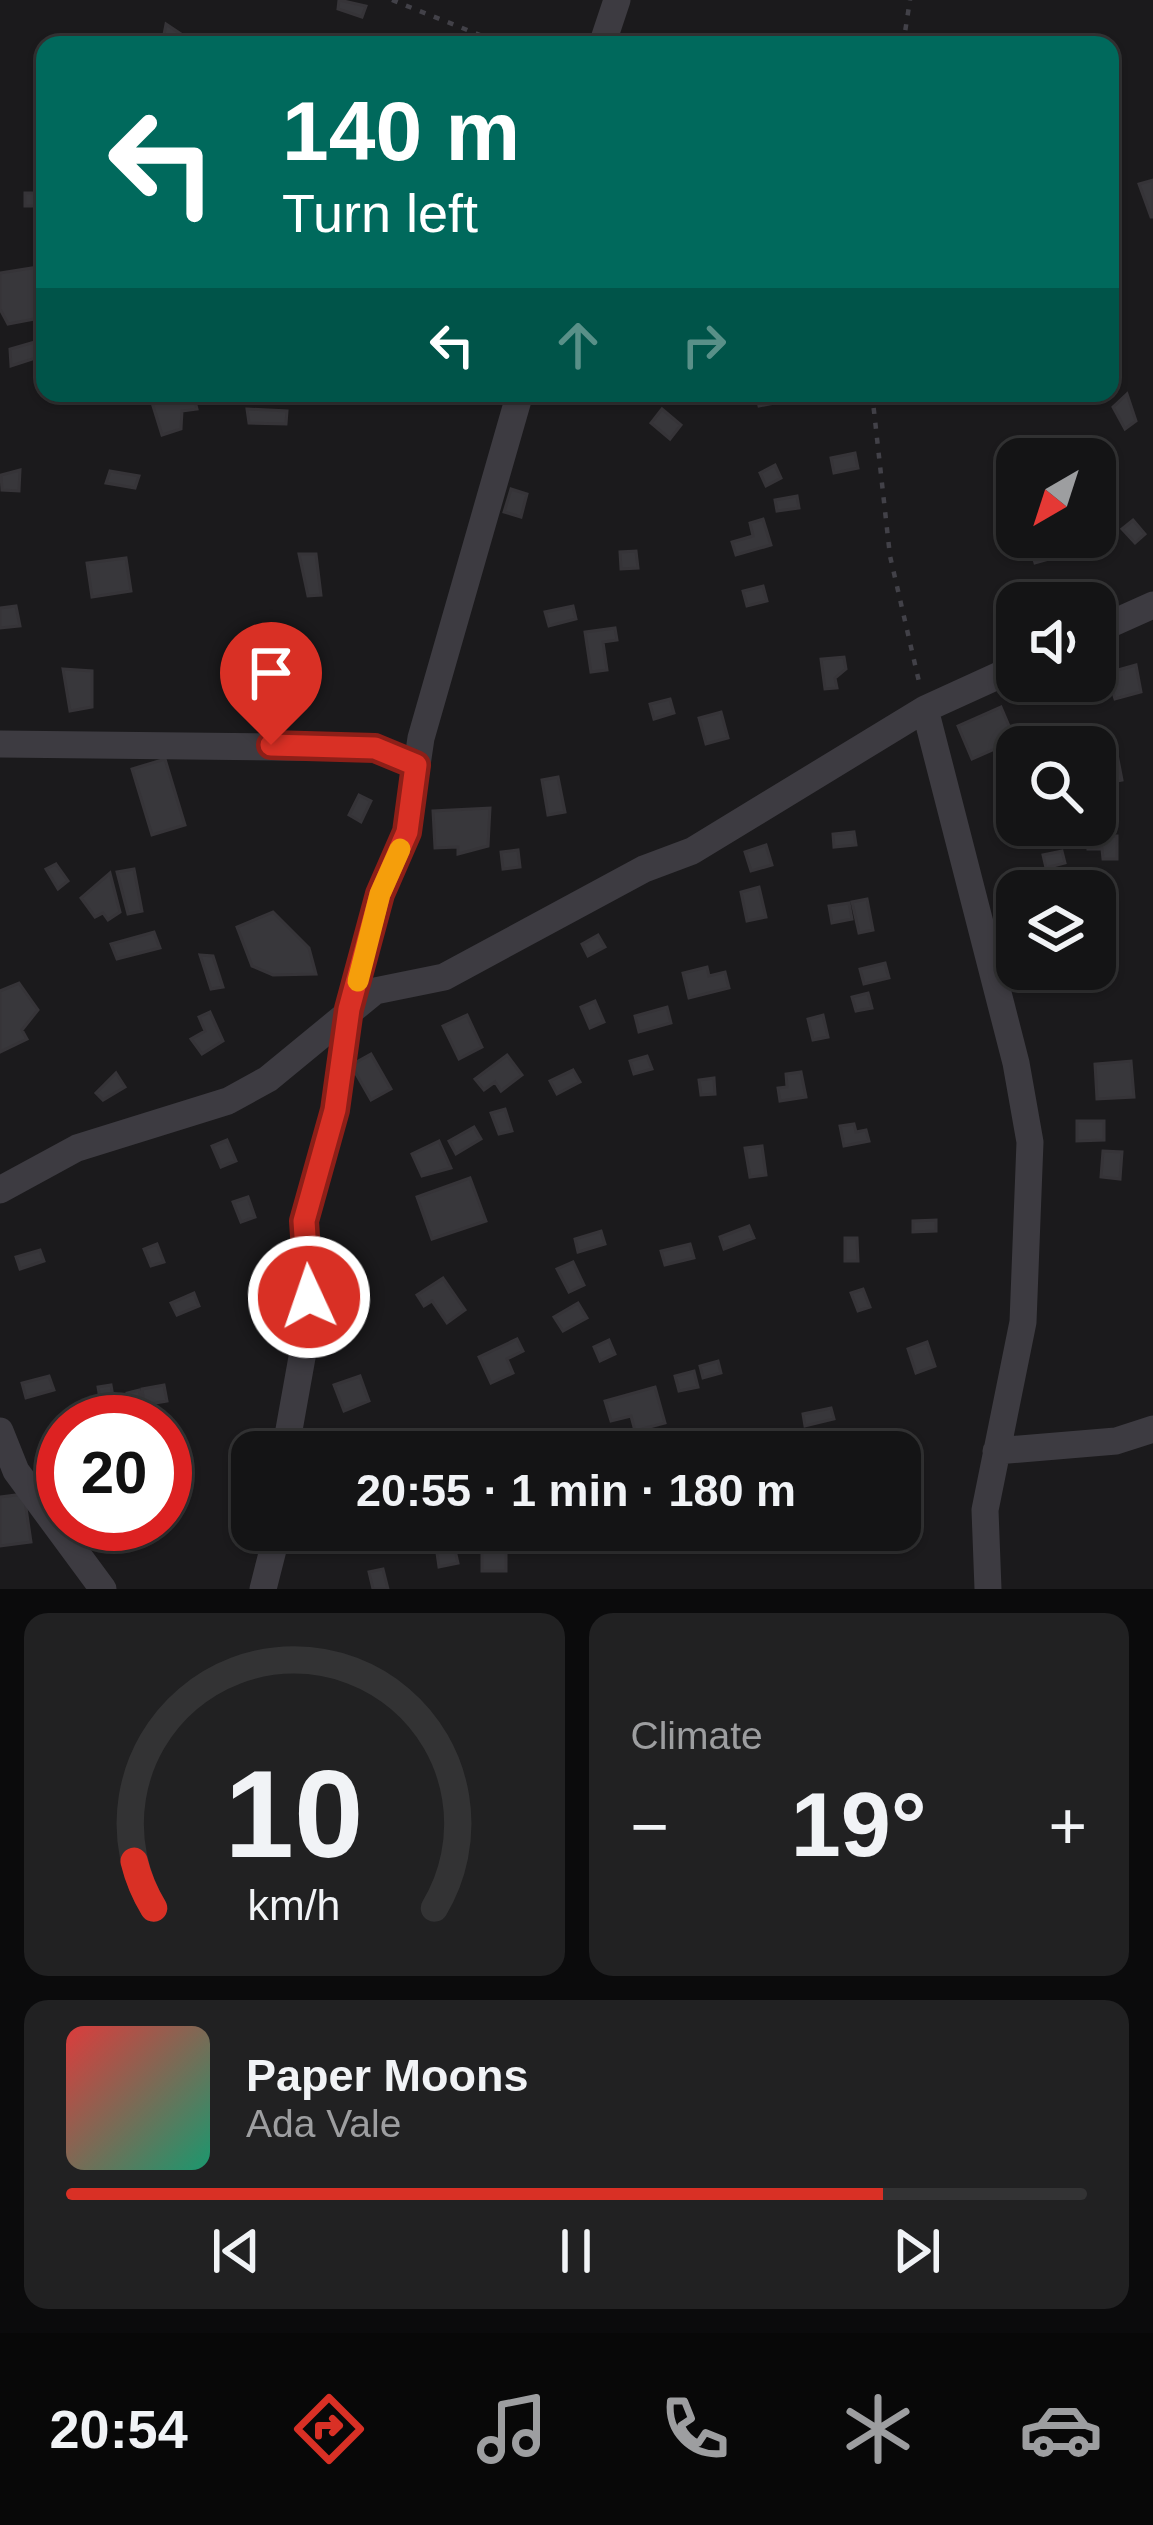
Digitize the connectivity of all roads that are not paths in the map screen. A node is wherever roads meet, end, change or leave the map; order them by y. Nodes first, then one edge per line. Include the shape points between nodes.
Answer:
1 (617, 0) edge
2 (605, 36) edge
3 (517, 402) edge
4 (1153, 604) edge
5 (1116, 621) edge
6 (996, 677) edge
7 (925, 709) junction
8 (0, 744) edge
9 (416, 765) junction
10 (349, 1009) junction
11 (0, 1190) edge
12 (1153, 1429) edge
13 (0, 1431) edge
14 (289, 1431) edge
15 (995, 1451) junction
16 (273, 1551) edge
17 (103, 1589) edge
18 (263, 1589) edge
19 (988, 1589) edge

1 - 2 lane
3 - 9 lane
4 - 5 lane
6 - 7 lane
7 - 10 lane via 692,851 644,868 444,977 375,991
7 - 15 lane via 1030,1142 1023,1322
8 - 9 lane via 375,748
9 - 10 lane via 407,832 380,894
10 - 11 lane via 268,1079 228,1101 77,1148
10 - 14 lane via 335,1110 304,1221 308,1324
12 - 15 lane via 1116,1441
13 - 17 lane via 16,1471
15 - 19 lane via 983,1531
16 - 18 lane

